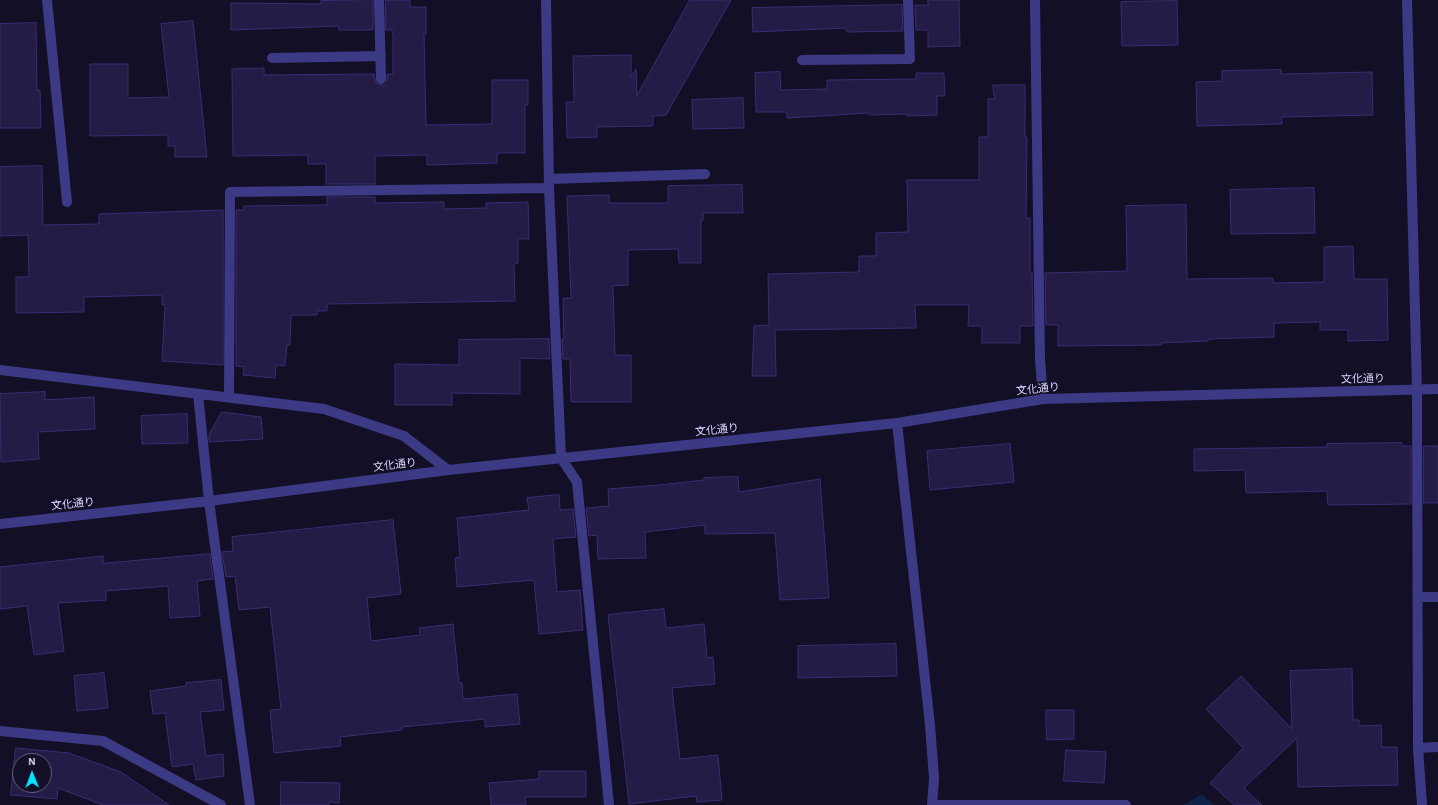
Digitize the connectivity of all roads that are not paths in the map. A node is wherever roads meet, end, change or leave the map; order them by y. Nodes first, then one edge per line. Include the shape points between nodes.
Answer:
1 (47, 0) edge
2 (380, 0) edge
3 (546, 0) edge
4 (908, 0) edge
5 (1035, 0) edge
6 (1407, 0) edge
7 (381, 56) junction
8 (272, 58) dead end
9 (802, 60) dead end
10 (381, 79) dead end
11 (705, 174) dead end
12 (549, 184) junction
13 (67, 202) dead end
14 (0, 370) edge
15 (1417, 389) junction
16 (1438, 389) edge
17 (198, 394) junction
18 (229, 397) junction
19 (1043, 399) junction
20 (897, 423) junction
21 (561, 458) junction
22 (448, 470) junction
23 (209, 501) junction
24 (0, 524) edge
25 (1418, 597) junction
26 (1438, 597) edge
27 (0, 731) edge
28 (1438, 747) edge
29 (1418, 748) junction
30 (221, 805) edge
31 (250, 805) edge
32 (610, 805) edge
33 (932, 805) edge
34 (1087, 805) edge
35 (1126, 805) edge
36 (1422, 805) edge

1 - 13 street
2 - 7 street
3 - 12 street
4 - 9 street via 910,59
5 - 19 street via 1040,359
6 - 15 street
7 - 8 street
7 - 10 street
11 - 12 street
12 - 18 street via 230,192
12 - 21 street
14 - 17 street
15 - 16 street, 文化通り
15 - 19 street, 文化通り
15 - 25 street
17 - 18 street
17 - 23 street
18 - 22 street via 324,408 404,436
19 - 20 street, 文化通り
20 - 21 street, 文化通り
20 - 33 street via 930,725 934,778
21 - 22 street, 文化通り
21 - 32 street via 577,482
22 - 23 street, 文化通り
23 - 24 street, 文化通り
23 - 31 street
25 - 26 street
25 - 29 street
27 - 30 street via 103,741
28 - 29 street
29 - 36 street
33 - 34 street
34 - 35 street

